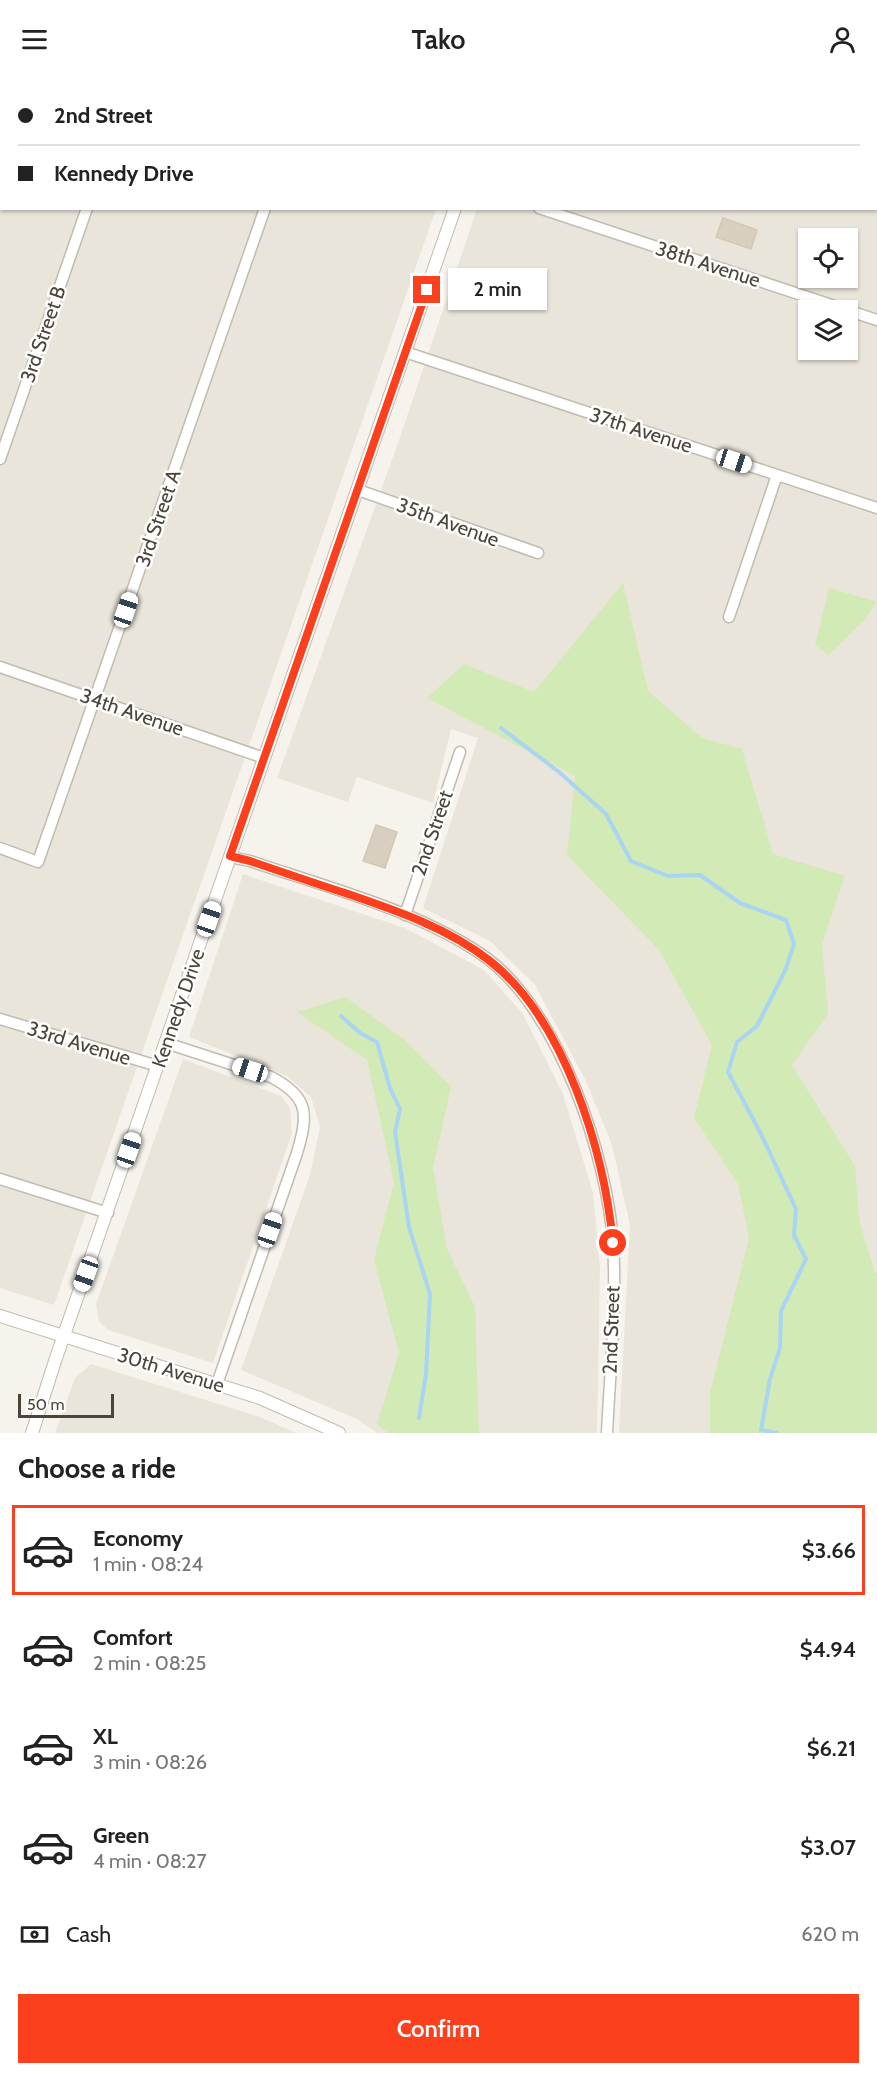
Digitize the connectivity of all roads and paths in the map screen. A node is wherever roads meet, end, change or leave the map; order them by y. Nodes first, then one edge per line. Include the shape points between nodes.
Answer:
1 (86, 210) edge
2 (264, 210) edge
3 (454, 210) edge
4 (545, 210) edge
5 (877, 320) edge
6 (405, 352) junction
7 (0, 459) edge
8 (777, 475) junction
9 (358, 490) junction
10 (877, 508) edge
11 (538, 554) dead end
12 (729, 616) dead end
13 (0, 667) edge
14 (95, 699) junction
15 (460, 752) dead end
16 (264, 758) junction
17 (0, 848) edge
18 (230, 856) junction
19 (405, 915) junction
20 (0, 1019) edge
21 (166, 1043) junction
22 (158, 1066) junction
23 (0, 1179) edge
24 (108, 1213) junction
25 (0, 1316) edge
26 (64, 1336) junction
27 (216, 1384) junction
28 (32, 1433) edge
29 (339, 1433) edge
30 (607, 1433) edge

1 - 7 street, 3rd Street B
2 - 14 street, 3rd Street A
3 - 6 street, Kennedy Drive
4 - 5 street, 38th Avenue
6 - 8 street, 37th Avenue
6 - 9 street, Kennedy Drive
8 - 10 street, 37th Avenue
8 - 12 street
9 - 11 street, 35th Avenue
9 - 16 street, Kennedy Drive
13 - 14 street, 34th Avenue
14 - 16 street, 34th Avenue
14 - 17 street, 3rd Street A via 39,862
15 - 19 street, 2nd Street
16 - 18 street, Kennedy Drive
18 - 19 street
18 - 21 street, Kennedy Drive
19 - 30 street, 2nd Street via 452,936 506,975 523,994 567,1069 592,1135 610,1211 614,1280
20 - 22 street, 33rd Avenue
21 - 22 street, Kennedy Drive
21 - 27 street via 271,1077 294,1092 304,1108 305,1127 297,1153
22 - 24 street, Kennedy Drive
23 - 24 street
24 - 26 street, Kennedy Drive
25 - 26 street, 30th Avenue
26 - 27 street, 30th Avenue
26 - 28 street, Kennedy Drive
27 - 29 street, 30th Avenue via 292,1411

